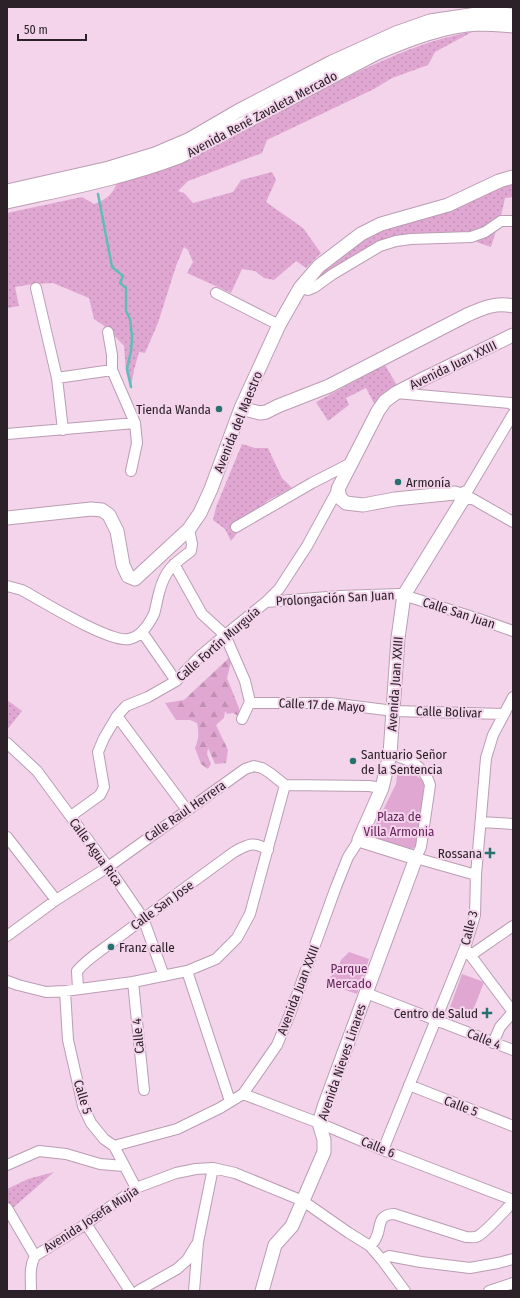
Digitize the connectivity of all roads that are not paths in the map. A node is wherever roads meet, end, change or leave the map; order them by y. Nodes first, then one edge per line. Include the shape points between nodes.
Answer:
1 (513, 15) edge
2 (513, 26) edge
3 (513, 177) edge
4 (7, 191) edge
5 (7, 202) edge
6 (513, 221) edge
7 (36, 288) dead end
8 (300, 288) junction
9 (216, 294) dead end
10 (513, 306) edge
11 (279, 325) junction
12 (108, 332) dead end
13 (513, 335) edge
14 (112, 370) junction
15 (57, 378) junction
16 (396, 393) junction
17 (513, 405) edge
18 (241, 408) junction
19 (513, 414) edge
20 (135, 423) junction
21 (63, 430) junction
22 (7, 434) edge
23 (351, 463) junction
24 (131, 471) dead end
25 (338, 489) junction
26 (460, 497) junction
27 (7, 518) edge
28 (513, 522) edge
29 (236, 527) dead end
30 (189, 529) junction
31 (174, 564) junction
32 (7, 586) edge
33 (404, 595) junction
34 (266, 602) junction
35 (513, 631) edge
36 (142, 632) junction
37 (224, 634) junction
38 (176, 681) junction
39 (513, 698) edge
40 (250, 702) junction
41 (394, 710) junction
42 (504, 714) junction
43 (117, 716) junction
44 (242, 719) dead end
45 (7, 743) edge
46 (390, 754) junction
47 (285, 785) junction
48 (382, 788) junction
49 (187, 810) junction
50 (71, 816) junction
51 (481, 822) junction
52 (513, 824) edge
53 (7, 836) edge
54 (359, 840) junction
55 (268, 850) junction
56 (416, 858) junction
57 (108, 867) junction
58 (476, 875) junction
59 (56, 900) junction
60 (142, 918) junction
61 (513, 926) edge
62 (7, 936) edge
63 (468, 951) junction
64 (187, 971) junction
65 (164, 976) junction
66 (7, 981) edge
67 (133, 982) junction
68 (78, 989) junction
69 (65, 991) junction
70 (366, 993) junction
71 (513, 1012) edge
72 (436, 1020) junction
73 (493, 1042) junction
74 (513, 1050) edge
75 (409, 1085) junction
76 (144, 1090) dead end
77 (243, 1094) junction
78 (230, 1101) junction
79 (319, 1123) junction
80 (513, 1126) edge
81 (114, 1146) junction
82 (383, 1150) junction
83 (7, 1165) edge
84 (124, 1166) junction
85 (213, 1168) junction
86 (136, 1188) junction
87 (303, 1201) junction
88 (513, 1201) edge
89 (7, 1208) edge
90 (86, 1224) junction
91 (198, 1242) junction
92 (370, 1246) junction
93 (35, 1256) junction
94 (513, 1258) edge
95 (382, 1260) junction
96 (513, 1283) edge
97 (31, 1291) edge
98 (130, 1291) edge
99 (138, 1291) edge
100 (194, 1291) edge
101 (262, 1291) edge
102 (405, 1291) edge
103 (489, 1291) edge

1 - 4 main road, Avenida René Zavaleta Mercado via 484,13 430,21 396,33 332,62 238,110 188,140 155,154 109,168
2 - 5 main road, Avenida René Zavaleta Mercado via 471,25 436,31 406,40 179,157 110,179
3 - 8 main road, Avenida del Maestro via 448,204 382,224 362,234 319,266
6 - 8 street via 501,221 485,232 471,237 411,239 380,246 315,287 308,290
7 - 15 street
8 - 11 main road, Avenida del Maestro
9 - 11 street
10 - 18 main road via 490,306 473,313 329,386 266,412
11 - 18 main road, Avenida del Maestro
12 - 14 street
13 - 16 main road, Avenida Juan XXIII
14 - 15 street
14 - 20 street
15 - 21 street
16 - 17 street
16 - 23 main road, Avenida Juan XXIII via 385,401
18 - 30 main road, Avenida del Maestro via 211,489
19 - 26 street via 468,490
20 - 21 street
20 - 24 street via 137,443
21 - 22 street
23 - 25 main road, Avenida Juan XXIII
23 - 29 street
25 - 26 main road via 340,498 346,503
25 - 34 street, Calle Fortín Murguía via 307,546 279,589
26 - 28 street via 471,498
26 - 33 main road, Avenida Juan XXIII
27 - 30 main road, Avenida del Maestro via 102,510 109,515 117,531 123,565 128,576 135,579
30 - 31 street via 191,551
31 - 36 street via 163,580 154,613
31 - 37 street via 202,614
32 - 36 street via 22,590 102,634 117,639 129,639
33 - 34 street, Prolongación San Juan via 340,596
33 - 35 street, Calle San Juan
33 - 41 main road, Avenida Juan XXIII via 398,638
34 - 37 street, Calle Fortín Murguía
36 - 38 street
37 - 38 street, Calle Fortín Murguía
37 - 40 street via 245,681
38 - 43 street, Calle Fortín Murguía via 126,706
39 - 42 street, Calle 3
40 - 41 street, Calle 17 de Mayo via 330,703
40 - 44 street
41 - 42 street, Calle Bolivar
41 - 46 main road, Avenida Juan XXIII
42 - 51 street, Calle 3 via 493,734 486,758
43 - 49 street
43 - 50 street, Calle Fortín Murguía via 98,752 104,787 100,795
45 - 50 street, Calle Agua Rica via 37,771
46 - 48 main road, Avenida Juan XXIII
46 - 56 street, Avenida Nieves Linares via 417,765 428,777 430,785 421,847
47 - 48 street
47 - 49 street, Calle Raul Herrera via 262,768 254,766 245,769
47 - 55 street
48 - 54 main road, Avenida Juan XXIII
49 - 57 street, Calle Raul Herrera
50 - 57 street, Calle Agua Rica
51 - 52 street
51 - 58 street, Calle 3
53 - 59 street
54 - 56 main road
54 - 77 street, Avenida Juan XXIII via 348,857 336,887 277,1045
55 - 60 street, Calle San Jose via 259,844 247,845 234,852
55 - 64 street via 250,914 237,938 216,958
56 - 58 street
56 - 70 main road, Avenida Nieves Linares
57 - 59 street, Calle Raul Herrera
57 - 60 street, Calle Agua Rica
58 - 63 street, Calle 3 via 475,915
59 - 62 street, Calle Raul Herrera
60 - 65 street, Calle Agua Rica
60 - 68 street, Calle San Jose via 85,961 77,971
61 - 63 street
63 - 71 street
63 - 72 street, Calle 3
64 - 65 street
64 - 78 street
65 - 67 street
66 - 69 street via 46,992
67 - 68 street
67 - 76 street, Calle 4
68 - 69 street
69 - 81 street, Calle 5 via 68,1040 83,1106 91,1123 104,1139
70 - 72 street, Calle 4
70 - 79 main road, Avenida Nieves Linares
71 - 73 street via 500,1027
72 - 73 street, Calle 4
72 - 75 street, Calle 3
73 - 74 street, Calle 4
75 - 80 street, Calle 5
75 - 82 street, Calle 3
77 - 78 street, Avenida Juan XXIII
77 - 79 street, Calle 6
78 - 81 street, Avenida Juan XXIII via 177,1129
79 - 82 street, Calle 6
79 - 87 main road, Avenida Nieves Linares via 324,1140 324,1152
81 - 84 street, Calle 5
82 - 88 street, Calle 6
83 - 84 street via 39,1151 66,1154 100,1164
84 - 86 street, Calle 5
85 - 86 street, Avenida Josefa Mujía via 176,1173
85 - 87 street, Avenida Josefa Mujía via 235,1173
85 - 91 street
86 - 90 street, Avenida Josefa Mujía
87 - 92 street, Avenida Josefa Mujía
87 - 101 main road, Avenida Nieves Linares via 292,1226 275,1244
88 - 92 street via 484,1231 473,1237 389,1214 382,1219 377,1237
89 - 93 street
90 - 93 street, Avenida Josefa Mujía
90 - 98 street
91 - 99 street via 187,1260 177,1269
91 - 100 street
92 - 95 street, Avenida Josefa Mujía
93 - 97 street, Avenida Josefa Mujía via 30,1270
94 - 95 street via 470,1268 389,1256
95 - 102 street, Avenida Josefa Mujía
96 - 103 street

